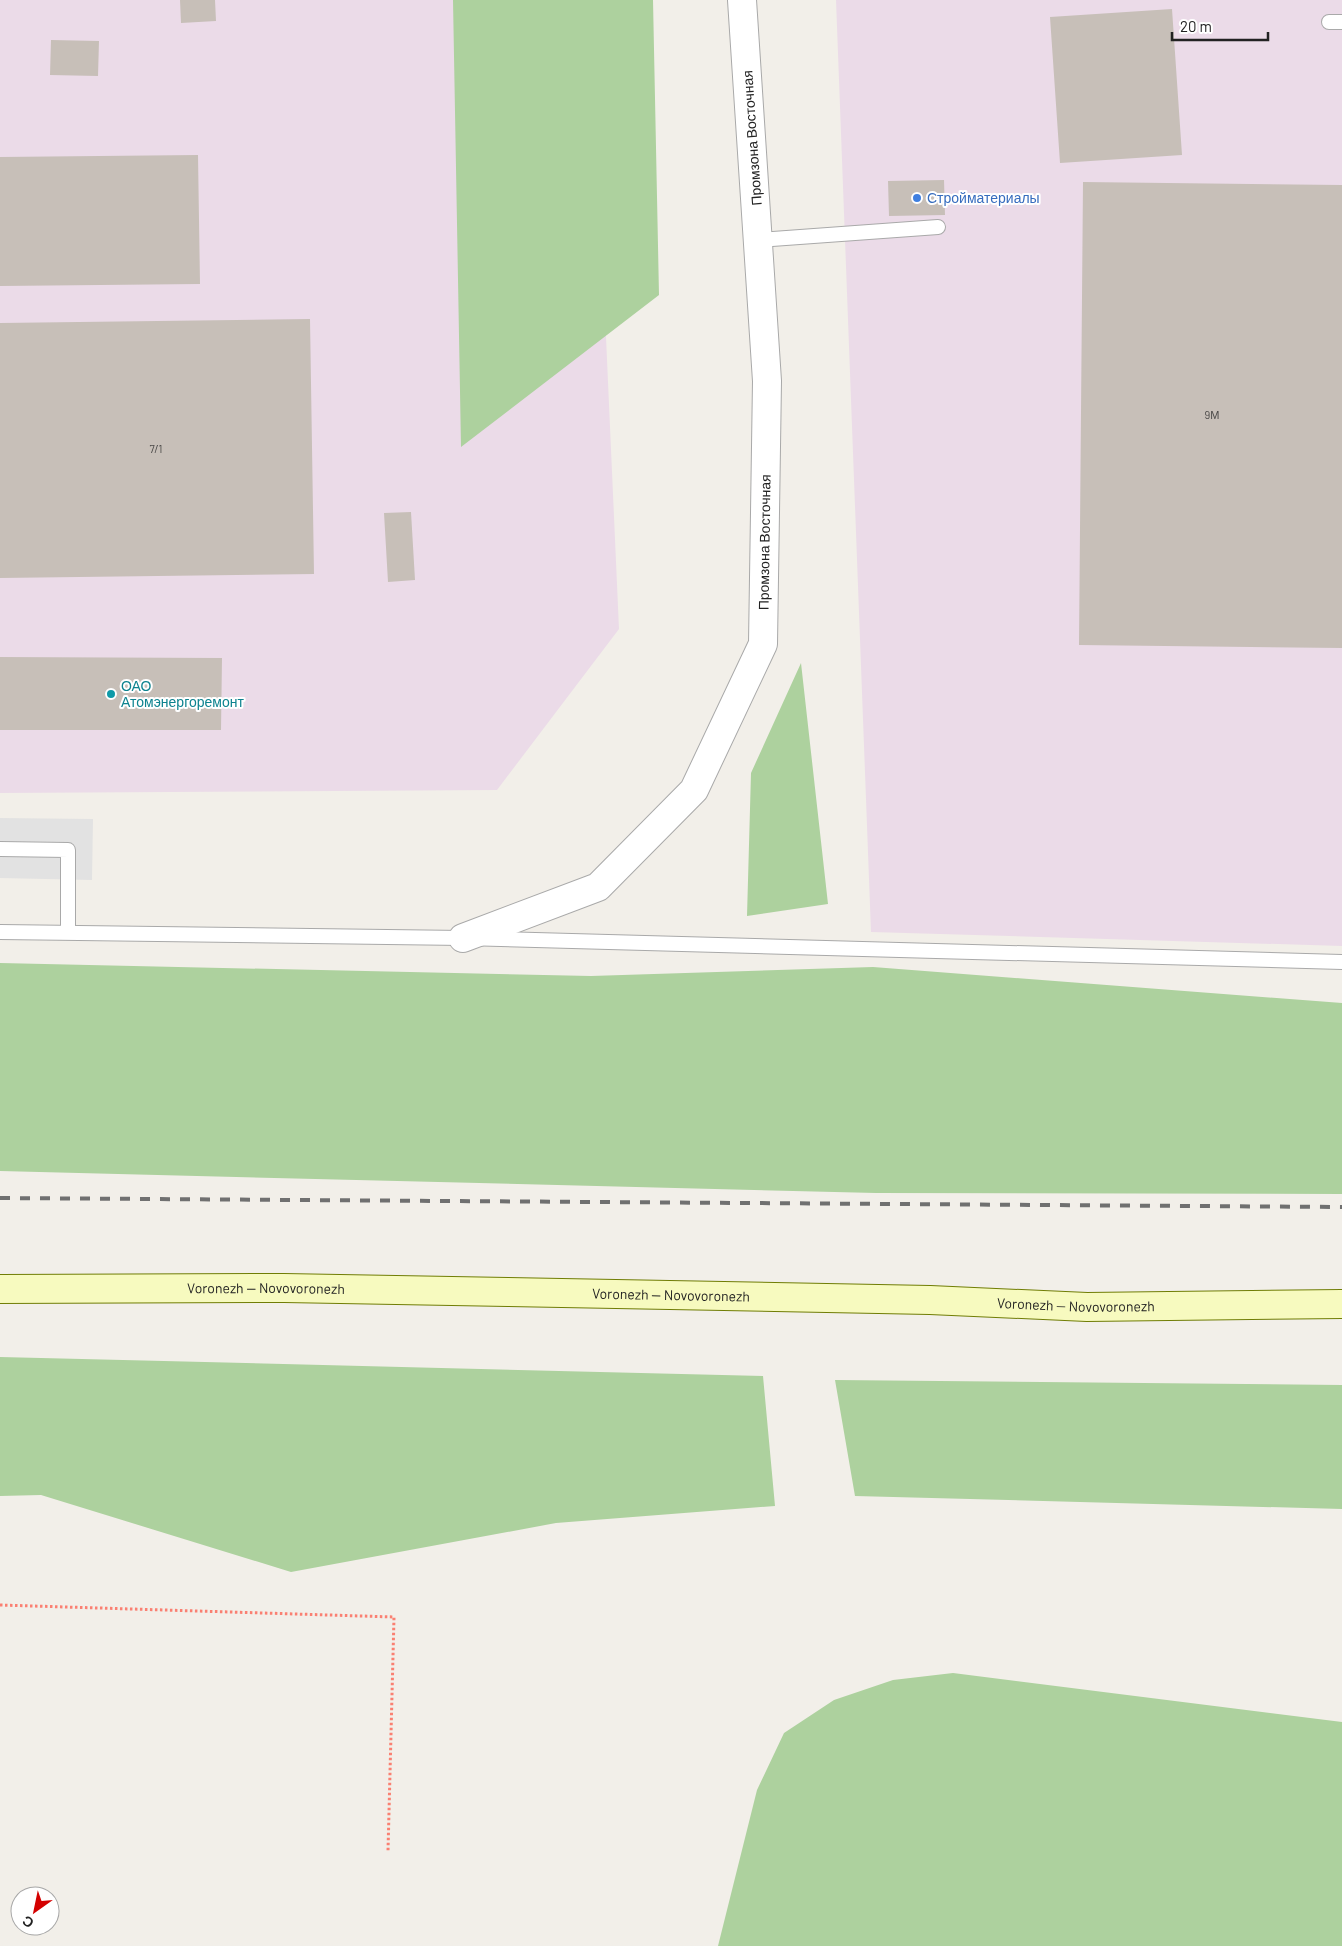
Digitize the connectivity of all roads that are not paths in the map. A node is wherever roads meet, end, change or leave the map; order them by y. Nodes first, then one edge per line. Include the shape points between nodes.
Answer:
1 (742, 0) edge
2 (938, 227) dead end
3 (758, 240) junction
4 (0, 849) edge
5 (0, 932) edge
6 (68, 933) junction
7 (463, 938) junction
8 (1342, 962) edge
9 (0, 1289) edge
10 (1342, 1304) edge

1 - 3 street, Промзона Восточная
2 - 3 lane
3 - 7 street, Промзона Восточная via 767,381 763,644 694,790 598,887
4 - 6 lane via 68,850
5 - 6 lane
6 - 7 lane
7 - 8 lane
9 - 10 main road, Voronezh — Novovoronezh via 284,1288 930,1300 1087,1307

